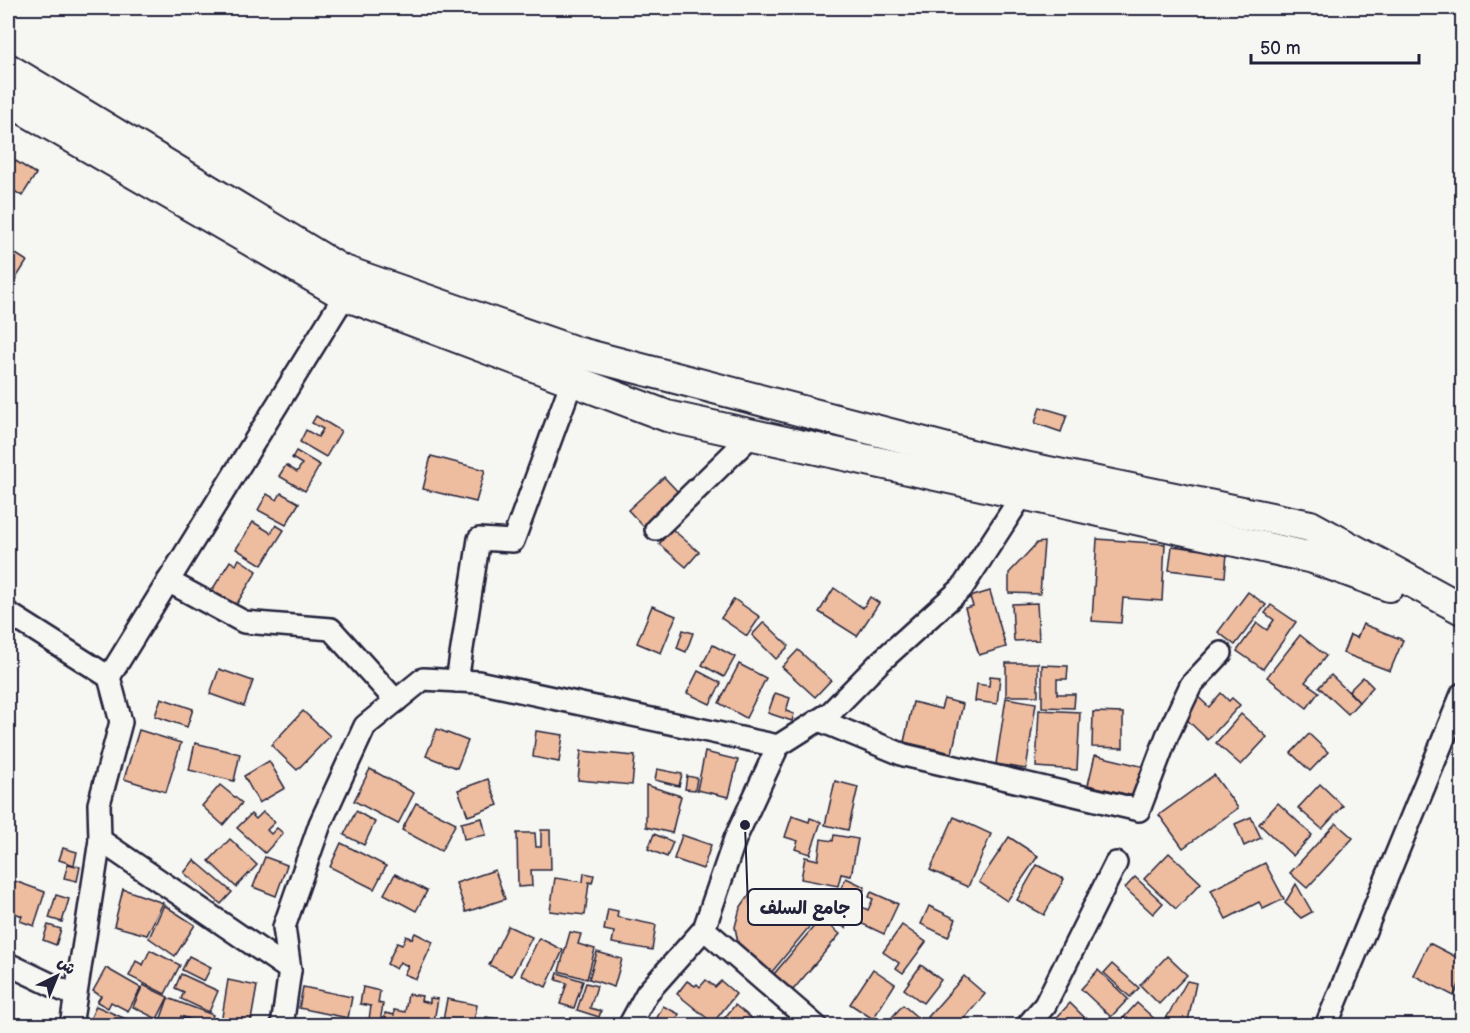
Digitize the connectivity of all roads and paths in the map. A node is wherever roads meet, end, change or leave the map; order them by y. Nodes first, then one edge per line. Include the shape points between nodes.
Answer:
1 (8, 69) edge
2 (8, 100) edge
3 (345, 295) junction
4 (572, 381) junction
5 (752, 435) junction
6 (1023, 494) junction
7 (656, 529) dead end
8 (168, 581) junction
9 (1462, 609) edge
10 (8, 613) edge
11 (1462, 614) edge
12 (1221, 652) dead end
13 (109, 677) junction
14 (458, 681) junction
15 (1462, 694) edge
16 (396, 701) junction
17 (819, 720) junction
18 (778, 746) junction
19 (100, 840) junction
20 (1116, 863) dead end
21 (704, 929) junction
22 (8, 964) edge
23 (290, 970) junction
24 (75, 996) junction
25 (71, 1026) edge
26 (282, 1026) edge
27 (629, 1026) edge
28 (816, 1026) edge
29 (1027, 1026) edge
30 (1326, 1026) edge

1 - 9 main road via 341,270 576,352 990,460 1310,526
2 - 3 main road
3 - 4 main road
3 - 8 street
4 - 5 main road via 667,416
4 - 14 street via 513,541 479,539
5 - 6 main road
5 - 7 street
6 - 11 main road via 1313,558
6 - 17 street via 962,588
8 - 13 street
8 - 16 street via 244,622 331,629
10 - 13 street
12 - 17 street via 1191,685 1139,810 904,755
13 - 19 street via 121,722 99,804
14 - 16 street via 423,679
14 - 18 street via 478,682
15 - 30 street
16 - 23 street via 365,726 320,824 284,927
17 - 18 street
18 - 21 street via 735,839
19 - 23 street
19 - 24 street
20 - 29 street via 1045,1005
21 - 27 street via 647,993
21 - 28 street
22 - 24 street
23 - 26 street
24 - 25 street

